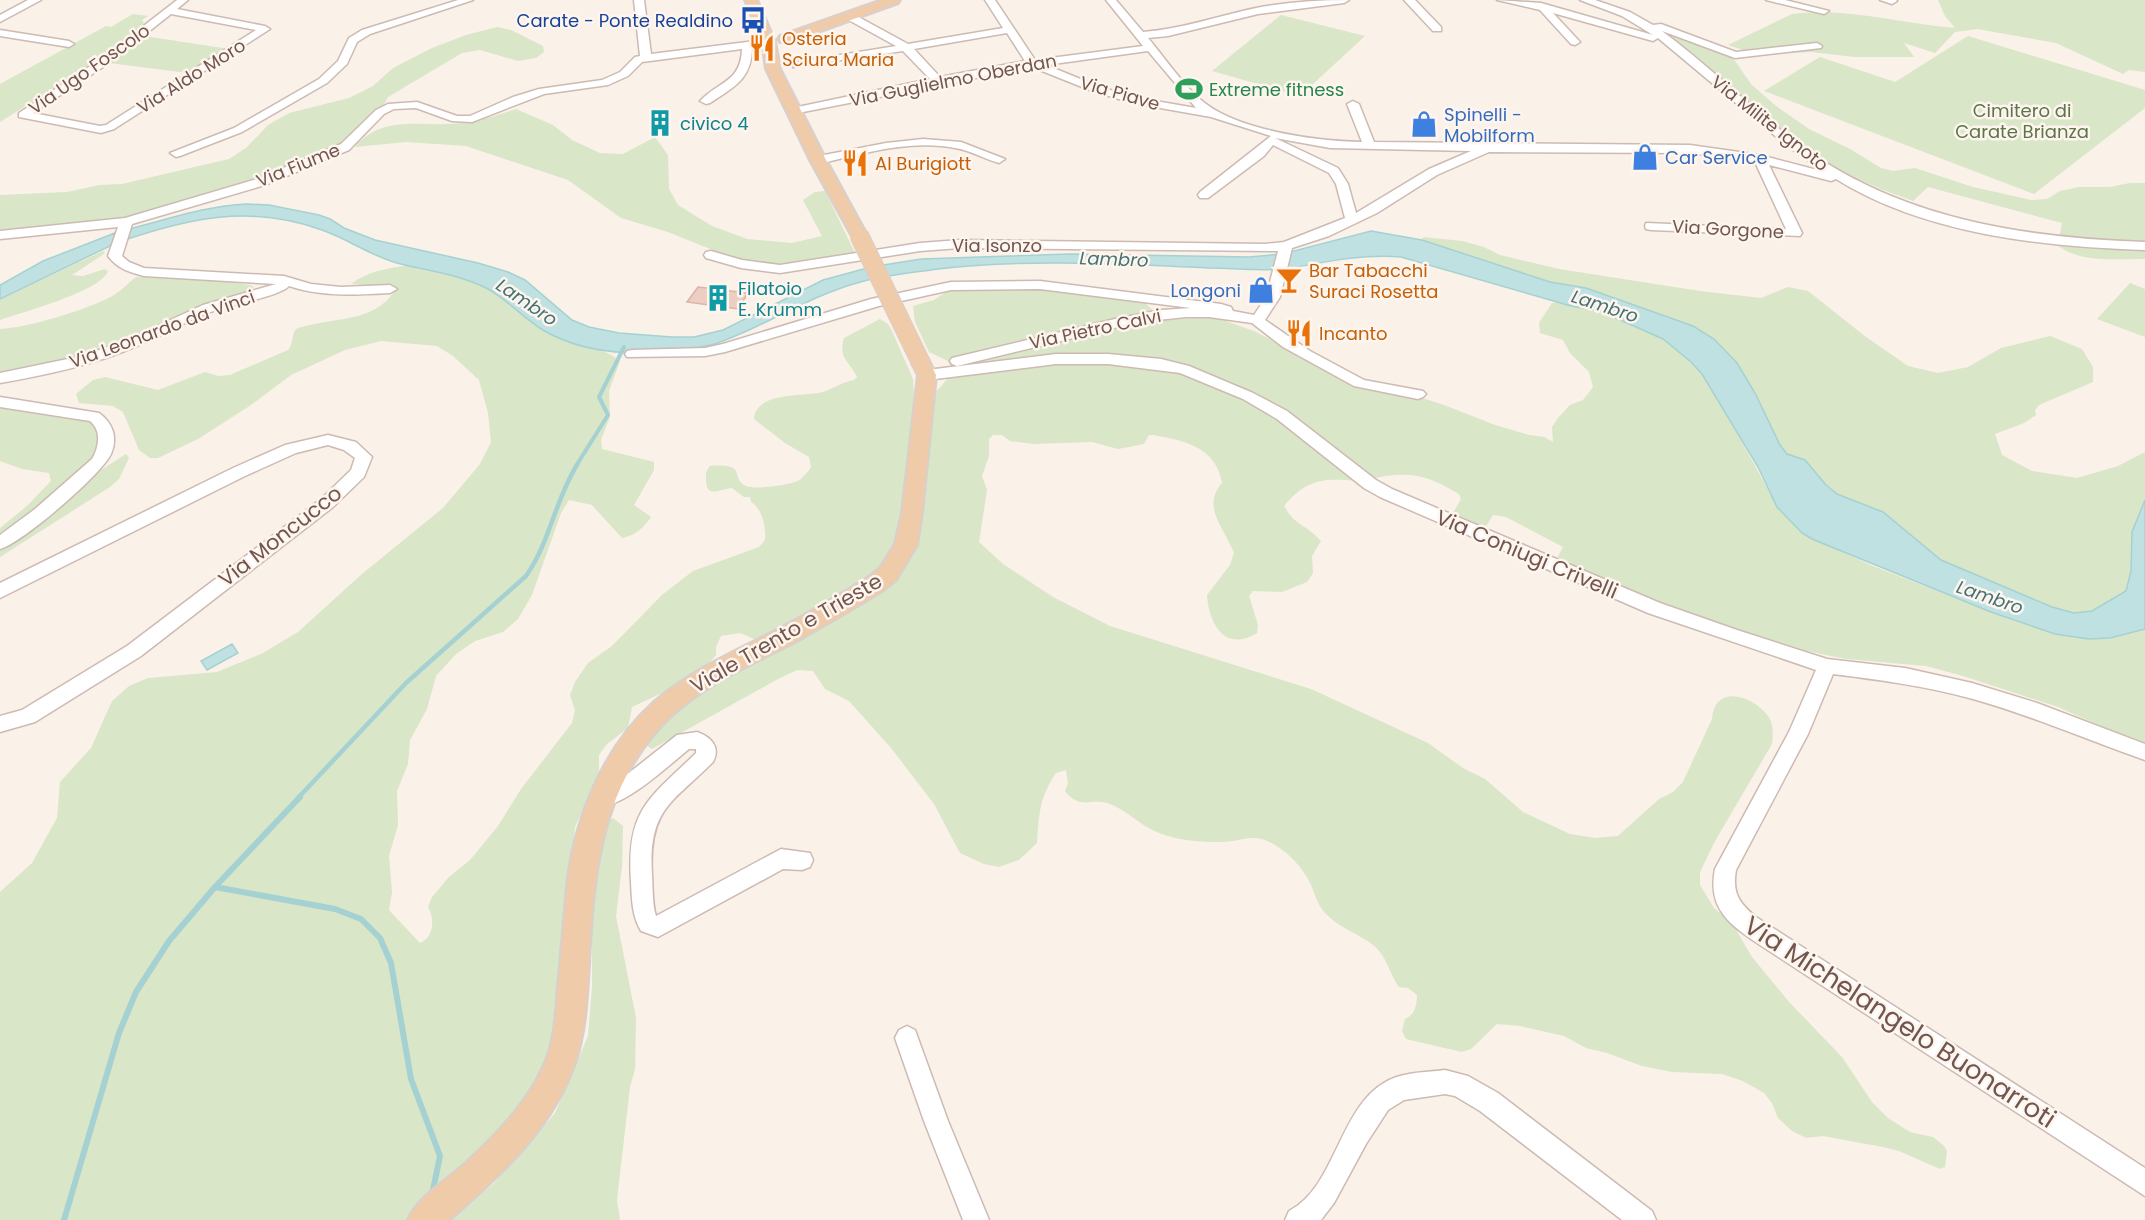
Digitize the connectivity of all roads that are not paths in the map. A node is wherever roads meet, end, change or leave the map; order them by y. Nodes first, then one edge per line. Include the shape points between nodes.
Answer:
1 (36, 0) edge
2 (183, 0) edge
3 (468, 0) edge
4 (639, 0) edge
5 (752, 0) edge
6 (894, 0) edge
7 (990, 0) edge
8 (1111, 0) edge
9 (1344, 0) edge
10 (1409, 0) edge
11 (1502, 0) edge
12 (1585, 0) edge
13 (1771, 0) edge
14 (1885, 0) edge
15 (1892, 1) edge
16 (1541, 6) junction
17 (170, 11) junction
18 (1824, 11) dead end
19 (849, 16) junction
20 (0, 19) edge
21 (1635, 19) junction
22 (1437, 29) dead end
23 (1009, 30) junction
24 (0, 33) edge
25 (1139, 35) junction
26 (775, 41) junction
27 (1575, 42) dead end
28 (69, 44) dead end
29 (1672, 44) junction
30 (747, 45) junction
31 (1817, 46) dead end
32 (906, 47) junction
33 (1149, 48) junction
34 (646, 57) junction
35 (1032, 63) junction
36 (797, 65) dead end
37 (937, 81) junction
38 (706, 101) dead end
39 (1353, 104) dead end
40 (793, 111) junction
41 (1215, 114) junction
42 (23, 115) joint
43 (1270, 136) junction
44 (1369, 145) junction
45 (1487, 148) junction
46 (176, 153) dead end
47 (999, 159) dead end
48 (1760, 159) junction
49 (818, 160) junction
50 (1850, 183) junction
51 (1204, 195) dead end
52 (1353, 220) junction
53 (126, 222) junction
54 (1652, 226) dead end
55 (0, 235) edge
56 (2145, 246) edge
57 (1285, 249) junction
58 (711, 255) dead end
59 (284, 280) junction
60 (390, 289) dead end
61 (1225, 312) junction
62 (1264, 312) junction
63 (632, 354) dead end
64 (929, 370) junction
65 (0, 378) edge
66 (1418, 394) dead end
67 (0, 402) edge
68 (0, 543) edge
69 (0, 591) edge
70 (1827, 666) junction
71 (0, 724) edge
72 (2145, 752) edge
73 (601, 799) junction
74 (802, 860) dead end
75 (907, 1038) dead end
76 (2145, 1183) edge
77 (424, 1220) edge
78 (976, 1220) edge
79 (1298, 1220) edge
80 (1643, 1220) edge

1 - 20 street
2 - 17 street, Via Ugo Foscolo
3 - 46 street via 366,32 353,40 343,62 323,81 238,130
4 - 34 street
5 - 26 main road via 762,24
6 - 19 main road
7 - 23 street
8 - 25 street
9 - 25 street via 1258,11 1168,33
10 - 22 street
11 - 16 street
12 - 21 street, Via Milite Ignoto
13 - 18 street
14 - 15 street
16 - 27 street
16 - 29 street
17 - 42 street, Via Ugo Foscolo via 105,61
17 - 42 street, Via Aldo Moro via 265,30 110,127 101,129
19 - 26 main road
19 - 32 street
21 - 29 street, Via Milite Ignoto
21 - 31 street via 1735,55
23 - 32 street
23 - 35 street
24 - 28 street
25 - 33 street
26 - 30 street
26 - 40 main road via 773,69
29 - 50 street, Via Milite Ignoto via 1798,148
30 - 34 street
30 - 38 street via 747,59 739,78
32 - 36 street
32 - 37 street
33 - 35 street, Via Guglielmo Oberdan
33 - 41 street via 1195,101
34 - 53 street, Via Fiume via 639,58 624,74 604,82 543,91 472,119 456,119 417,105 392,106 380,112 345,147 308,164
35 - 37 street, Via Guglielmo Oberdan
35 - 41 street, Via Piave via 1136,101
37 - 40 street, Via Guglielmo Oberdan
39 - 44 street
40 - 49 main road
41 - 43 street
43 - 44 street
43 - 51 street via 1260,153
43 - 52 street via 1334,171
44 - 45 street
45 - 48 street via 1654,147
45 - 52 street, Via Isonzo via 1433,172
47 - 49 street via 954,144 921,144
48 - 50 street
48 - 54 street, Via Gorgone via 1795,233
49 - 64 main road, bridge
50 - 56 street, Via Milite Ignoto via 1935,215 2002,232 2105,246
52 - 57 street, Via Isonzo
53 - 55 street, Via Fiume
53 - 59 street via 115,256 130,269
57 - 58 street, Via Isonzo via 960,244 780,269
57 - 62 street
59 - 60 street via 309,288 341,291
59 - 65 street, Via Leonardo da Vinci via 282,286 208,308 130,344 41,371
61 - 62 street, Via Pietro Calvi
61 - 63 street via 1221,308 1057,286 974,284 929,289 705,352
61 - 64 street, Via Pietro Calvi via 1141,317
62 - 66 street via 1267,330 1309,356 1361,383
64 - 70 street, Via Coniugi Crivelli via 1108,358 1184,369 1282,415 1370,484 1401,500 1654,608
64 - 73 main road, Viale Trento e Trieste via 906,545 888,574 850,600 686,690 645,727
67 - 68 street via 94,417 104,422 106,428 106,447 99,462 48,508
69 - 71 street, Via Moncucco via 291,449 328,440 350,446 363,457 358,473 327,503 134,651 28,716
70 - 72 street, Via Coniugi Crivelli via 1937,681 2030,709
70 - 76 street, Via Michelangelo Buonarroti via 1798,734 1726,869 1721,885 1726,902 1741,920
73 - 74 street via 627,786 684,741 696,739 707,749 706,756 651,812 644,827 644,916 649,924 658,927 781,859
73 - 77 main road, Viale Trento e Trieste via 581,872 569,1027 555,1075 529,1119 507,1146
75 - 78 street
79 - 80 street via 1308,1215 1325,1194 1379,1101 1400,1088 1445,1082 1459,1085 1489,1102

